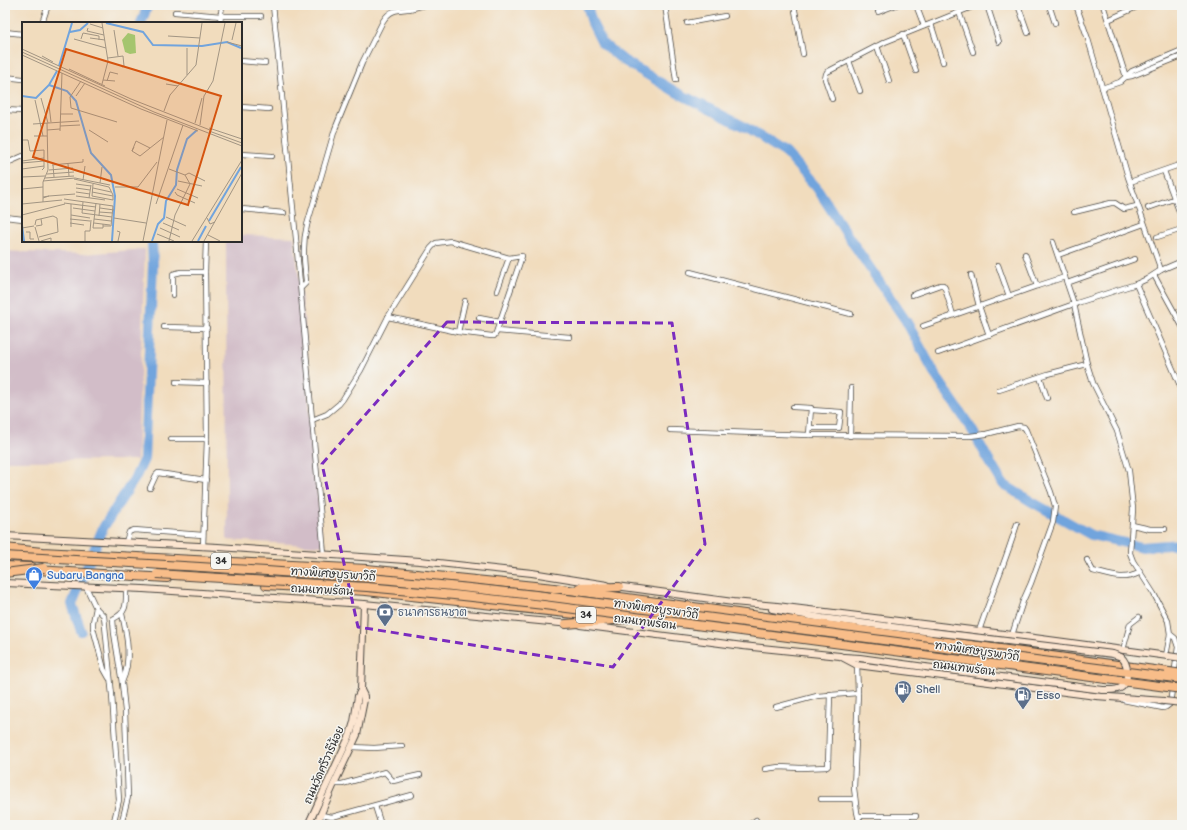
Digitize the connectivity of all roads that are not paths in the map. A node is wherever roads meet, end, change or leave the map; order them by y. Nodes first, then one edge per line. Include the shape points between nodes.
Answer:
1 (48, 5) edge
2 (222, 5) edge
3 (273, 5) edge
4 (425, 5) edge
5 (665, 5) edge
6 (794, 5) edge
7 (896, 5) edge
8 (916, 5) edge
9 (977, 5) edge
10 (987, 5) edge
11 (1018, 5) edge
12 (1049, 5) edge
13 (1076, 5) edge
14 (1102, 5) edge
15 (1141, 5) edge
16 (176, 12) dead end
17 (878, 12) dead end
18 (959, 12) junction
19 (221, 16) junction
20 (261, 16) dead end
21 (725, 16) dead end
22 (1108, 20) junction
23 (42, 22) edge
24 (220, 22) edge
25 (687, 23) dead end
26 (1055, 23) dead end
27 (931, 24) junction
28 (924, 26) junction
29 (5, 32) edge
30 (1028, 33) dead end
31 (22, 34) edge
32 (903, 34) junction
33 (999, 42) dead end
34 (876, 46) junction
35 (1182, 50) edge
36 (973, 52) dead end
37 (803, 54) dead end
38 (1182, 56) edge
39 (242, 61) edge
40 (849, 61) junction
41 (943, 62) dead end
42 (265, 63) dead end
43 (916, 71) dead end
44 (5, 77) edge
45 (1126, 77) junction
46 (22, 79) edge
47 (676, 80) dead end
48 (889, 81) dead end
49 (1102, 88) junction
50 (860, 91) dead end
51 (832, 99) dead end
52 (242, 107) edge
53 (269, 109) dead end
54 (5, 110) edge
55 (22, 111) edge
56 (242, 154) edge
57 (22, 156) edge
58 (272, 156) dead end
59 (5, 164) edge
60 (1182, 164) edge
61 (1164, 170) junction
62 (1130, 182) junction
63 (1182, 196) edge
64 (1174, 198) junction
65 (1138, 206) junction
66 (1148, 208) dead end
67 (242, 209) edge
68 (1074, 212) dead end
69 (284, 213) dead end
70 (5, 217) edge
71 (22, 219) edge
72 (1182, 219) edge
73 (1144, 224) junction
74 (1182, 229) edge
75 (1157, 237) dead end
76 (206, 242) edge
77 (1053, 242) dead end
78 (1025, 254) dead end
79 (1058, 255) junction
80 (509, 258) junction
81 (1135, 259) dead end
82 (1182, 261) edge
83 (998, 265) dead end
84 (1161, 270) junction
85 (205, 272) junction
86 (690, 272) dead end
87 (971, 275) dead end
88 (1154, 275) junction
89 (1065, 277) junction
90 (1067, 283) junction
91 (1136, 284) junction
92 (1038, 286) junction
93 (301, 288) junction
94 (497, 291) dead end
95 (912, 295) dead end
96 (173, 296) dead end
97 (1009, 296) junction
98 (465, 300) dead end
99 (1074, 304) junction
100 (979, 306) junction
101 (851, 314) dead end
102 (953, 315) junction
103 (388, 317) junction
104 (479, 318) dead end
105 (500, 322) junction
106 (923, 326) dead end
107 (1182, 326) edge
108 (164, 327) dead end
109 (206, 328) junction
110 (497, 331) junction
111 (458, 332) junction
112 (989, 335) junction
113 (570, 337) dead end
114 (938, 353) dead end
115 (1087, 364) junction
116 (1040, 377) junction
117 (176, 382) dead end
118 (207, 383) junction
119 (1181, 387) edge
120 (851, 388) dead end
121 (999, 390) dead end
122 (1047, 398) dead end
123 (793, 407) dead end
124 (811, 410) junction
125 (312, 420) junction
126 (810, 428) junction
127 (670, 430) dead end
128 (809, 435) junction
129 (850, 436) junction
130 (171, 439) dead end
131 (208, 439) junction
132 (206, 480) junction
133 (150, 488) dead end
134 (1017, 524) dead end
135 (1132, 525) junction
136 (1165, 529) dead end
137 (203, 535) junction
138 (5, 536) edge
139 (126, 542) junction
140 (203, 547) junction
141 (5, 549) edge
142 (324, 554) junction
143 (5, 556) edge
144 (45, 558) junction
145 (1087, 560) dead end
146 (5, 567) edge
147 (44, 568) junction
148 (5, 573) edge
149 (1139, 573) junction
150 (5, 583) edge
151 (86, 587) junction
152 (619, 587) junction
153 (126, 588) junction
154 (554, 588) junction
155 (733, 602) junction
156 (364, 604) junction
157 (96, 608) junction
158 (122, 614) junction
159 (104, 616) junction
160 (1140, 617) dead end
161 (113, 619) junction
162 (626, 619) junction
163 (566, 624) junction
164 (979, 631) junction
165 (1170, 634) junction
166 (1012, 635) junction
167 (1123, 650) junction
168 (840, 656) junction
169 (1167, 656) junction
170 (1182, 658) edge
171 (858, 665) junction
172 (1182, 674) edge
173 (110, 679) junction
174 (1182, 680) edge
175 (122, 683) junction
176 (361, 690) junction
177 (1182, 691) edge
178 (858, 693) junction
179 (830, 694) junction
180 (1112, 698) junction
181 (1182, 703) edge
182 (776, 707) dead end
183 (402, 746) dead end
184 (352, 747) junction
185 (127, 764) junction
186 (117, 765) junction
187 (765, 769) dead end
188 (420, 775) dead end
189 (334, 784) junction
190 (412, 796) dead end
191 (821, 799) dead end
192 (855, 799) junction
193 (375, 806) junction
194 (321, 815) junction
195 (858, 816) junction
196 (916, 816) dead end
197 (756, 820) dead end
198 (113, 825) edge
199 (121, 825) edge
200 (308, 825) edge
201 (316, 825) edge
202 (380, 825) edge
203 (749, 825) edge
204 (860, 825) edge

1 - 23 street
2 - 19 street
3 - 93 street
4 - 93 street via 398,9 386,16 362,63 335,129 307,225 303,250 306,281
5 - 47 street
6 - 37 street
7 - 17 street
8 - 28 street
9 - 18 street
10 - 33 street
11 - 30 street
12 - 26 street
13 - 49 street
14 - 22 street
15 - 22 street
16 - 19 street
18 - 27 street
18 - 36 street
19 - 20 street
19 - 24 street
21 - 25 street
22 - 45 street
27 - 28 street
27 - 41 street
28 - 32 street
29 - 31 street
32 - 34 street
32 - 43 street
34 - 40 street
34 - 48 street
35 - 45 street via 1132,71
38 - 45 street
39 - 42 street
40 - 50 street
40 - 51 street via 826,74 825,79
44 - 46 street
45 - 49 street via 1120,82
49 - 62 street
52 - 53 street
54 - 55 street
56 - 58 street
57 - 59 street
60 - 61 street
61 - 62 street
61 - 64 street
62 - 65 street
63 - 64 street
64 - 66 street
64 - 72 street
65 - 68 street via 1124,209 1111,203
65 - 73 street
67 - 69 street
70 - 71 street
73 - 79 street
73 - 84 street
74 - 75 street
76 - 85 street
77 - 79 street
78 - 92 street
79 - 89 street
80 - 94 street
80 - 103 street via 451,241 436,244
80 - 105 street via 522,256
81 - 90 street
82 - 84 street
83 - 97 street
84 - 88 street
85 - 96 street via 173,274
85 - 109 street
86 - 101 street
87 - 100 street
88 - 91 street
88 - 107 street
89 - 90 street
89 - 92 street
90 - 99 street
91 - 99 street
91 - 119 street
92 - 97 street
93 - 125 street
95 - 102 street via 943,285
97 - 100 street
98 - 111 street
99 - 112 street
99 - 115 street
100 - 102 street
100 - 112 street
102 - 106 street
103 - 111 street
103 - 125 street via 343,399 327,414
104 - 105 street
105 - 110 street
108 - 109 street
109 - 118 street
110 - 111 street via 494,336
110 - 113 street
112 - 114 street
115 - 116 street
115 - 135 street via 1093,383 1119,437 1130,477
116 - 121 street
116 - 122 street
117 - 118 street
118 - 131 street
120 - 129 street
123 - 124 street
124 - 126 street
124 - 126 street via 841,412 839,428
125 - 142 street
126 - 128 street
127 - 128 street
128 - 129 street
129 - 166 street via 970,436 1024,427 1055,506 1053,522
130 - 131 street
131 - 132 street
132 - 133 street via 158,474
132 - 137 street
134 - 164 street
135 - 136 street
135 - 149 street via 1130,553
137 - 139 street via 134,530 128,533
137 - 140 street
138 - 139 main road, 34
139 - 140 main road, 34
140 - 142 main road, 34
141 - 144 highway, bridge
141 - 154 highway, ถนนเทพรัตน / 34 via 367,569
142 - 152 main road, 34 via 532,573
143 - 144 highway, ทางพิเศษบูรพาวิถี, bridge
144 - 174 highway, ทางพิเศษบูรพาวิถี, bridge via 380,579 544,596
145 - 149 street via 1093,571 1124,577
146 - 147 highway, ทางพิเศษบูรพาวิถี, bridge
146 - 162 highway, ถนนเทพรัตน / 34 via 366,591
147 - 148 highway, bridge
147 - 177 highway, ทางพิเศษบูรพาวิถี, bridge via 264,580 454,595
149 - 165 street via 1165,613
150 - 151 main road, ถนนเทพรัตน / 34
151 - 153 main road, ถนนเทพรัตน / 34
151 - 157 street
152 - 154 highway
152 - 155 main road, 34
153 - 156 main road, ถนนเทพรัตน / 34
153 - 158 street via 126,604
154 - 172 highway, ถนนเทพรัตน / 34, bridge
155 - 164 main road, 34
155 - 168 main road, bridge via 822,618 1113,654 1121,657 1128,676 1123,687 1103,690
156 - 163 main road, ถนนเทพรัตน / 34
156 - 176 main road, ถนนวัดศรีวารีน้อย
157 - 159 street
157 - 173 street via 93,628 104,669
158 - 161 street
158 - 175 street via 128,650
159 - 161 street
159 - 173 street
160 - 167 street via 1130,624
161 - 175 street
162 - 163 highway
162 - 177 highway, ถนนเทพรัตน / 34
163 - 168 main road, ถนนเทพรัตน / 34
164 - 166 main road, 34
165 - 169 street
165 - 180 street via 1175,638 1178,647 1169,706 1164,708
166 - 167 main road, 34
167 - 169 main road, 34
168 - 171 main road, ถนนเทพรัตน / 34
169 - 170 main road, 34, bridge
171 - 178 street
171 - 180 main road, ถนนเทพรัตน / 34
173 - 186 street
175 - 185 street
176 - 184 main road, ถนนวัดศรีวารีน้อย via 364,696 362,709
176 - 200 main road, ถนนวัดศรีวารีน้อย via 350,735
178 - 179 street
178 - 192 street
179 - 182 street
179 - 187 street via 828,766
180 - 181 main road, ถนนเทพรัตน / 34, bridge
183 - 184 street
184 - 189 main road, ถนนวัดศรีวารีน้อย
185 - 186 street
185 - 199 street via 128,797
186 - 198 street via 119,800
188 - 189 street via 393,781 385,772
189 - 194 main road, ถนนวัดศรีวารีน้อย
190 - 193 street
191 - 192 street
192 - 195 street
193 - 194 street via 332,817
193 - 202 street
194 - 201 main road, ถนนวัดศรีวารีน้อย
195 - 196 street
195 - 204 street
197 - 203 street

